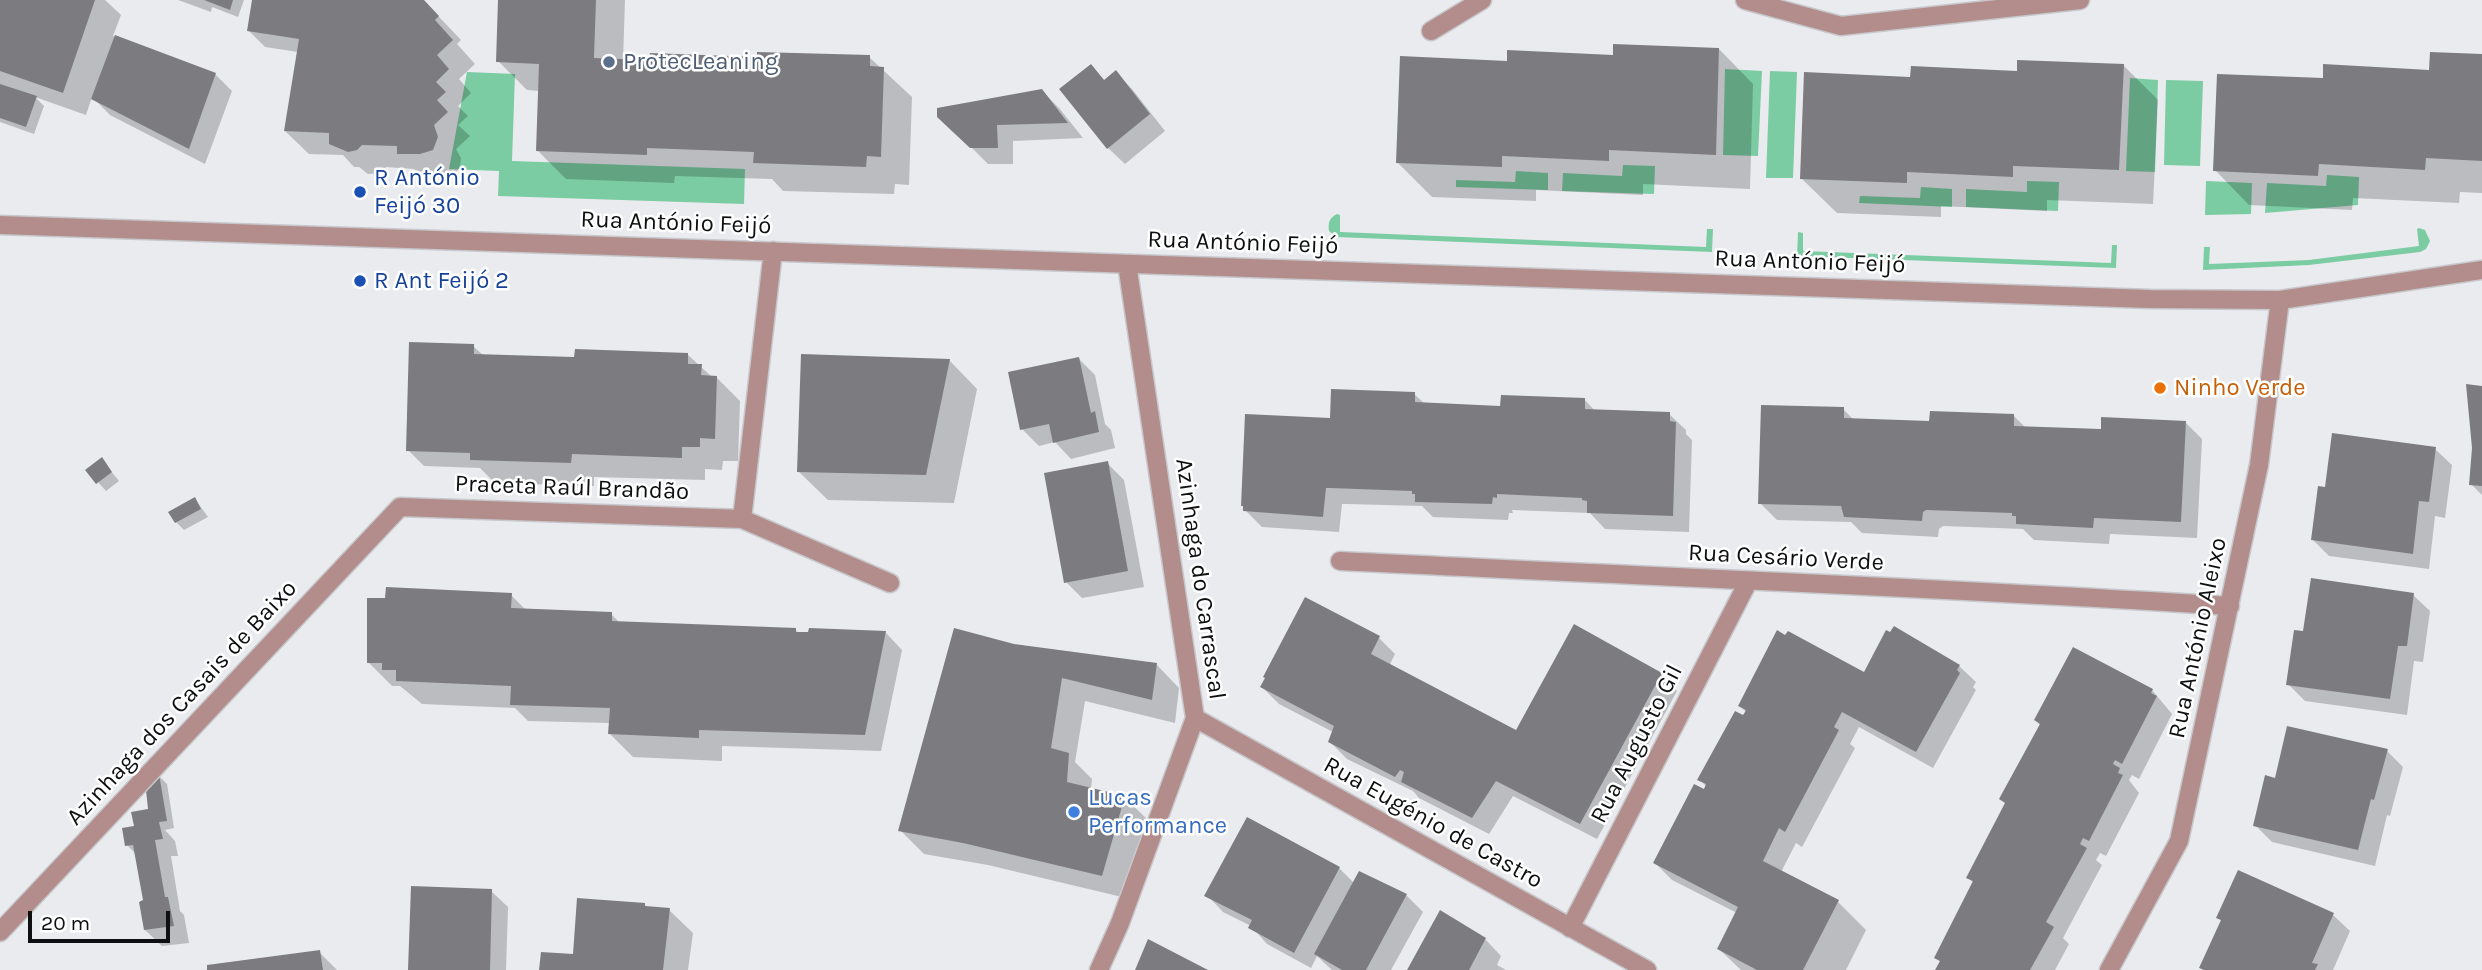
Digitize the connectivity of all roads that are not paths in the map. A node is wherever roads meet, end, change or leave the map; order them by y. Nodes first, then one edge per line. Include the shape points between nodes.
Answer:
1 (1482, 0) edge
2 (1745, 0) edge
3 (2080, 0) edge
4 (1431, 31) dead end
5 (0, 225) edge
6 (773, 251) junction
7 (1127, 264) junction
8 (2482, 270) edge
9 (2280, 300) junction
10 (400, 507) joint
11 (742, 519) junction
12 (1340, 561) dead end
13 (1748, 582) junction
14 (890, 583) dead end
15 (2230, 606) junction
16 (1195, 718) junction
17 (1570, 928) junction
18 (0, 932) edge
19 (1099, 970) edge
20 (1647, 970) edge
21 (2109, 970) edge

1 - 4 street
2 - 3 street via 1841,26
5 - 6 street, Rua António Feijó
6 - 7 street, Rua António Feijó
6 - 11 street
7 - 9 street, Rua António Feijó
7 - 16 street, Azinhaga do Carrascal
8 - 9 street, Rua António Feijó
9 - 15 street, Rua António Aleixo via 2259,465
10 - 11 street, Praceta Raúl Brandão
10 - 18 street, Azinhaga dos Casais de Baixo
11 - 14 street, Praceta Raúl Brandão
12 - 13 street, Rua Cesário Verde
13 - 15 street, Rua Cesário Verde
13 - 17 street, Rua Augusto Gil
15 - 21 street, Rua António Aleixo via 2179,841
16 - 17 street, Rua Eugénio de Castro
16 - 19 street, Azinhaga do Carrascal
17 - 20 street, Rua Eugénio de Castro

